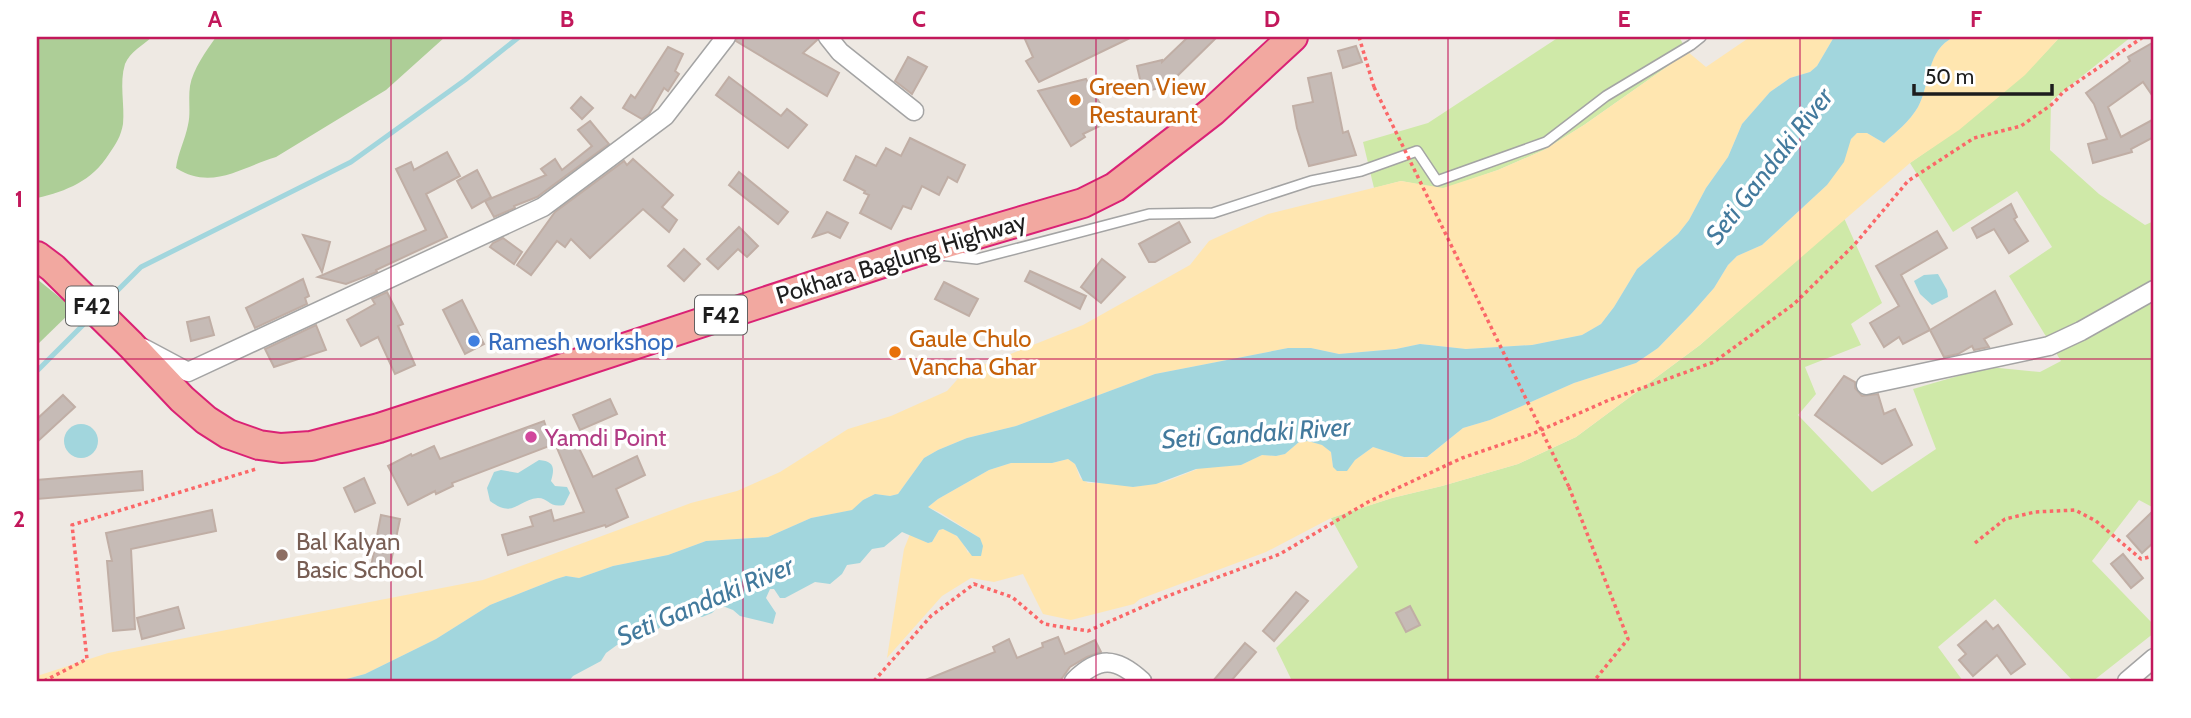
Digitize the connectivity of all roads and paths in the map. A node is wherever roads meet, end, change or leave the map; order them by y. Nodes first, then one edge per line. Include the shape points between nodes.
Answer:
1 (726, 37) edge
2 (828, 37) edge
3 (1293, 37) edge
4 (1359, 37) edge
5 (1701, 37) edge
6 (2143, 37) edge
7 (914, 111) dead end
8 (913, 253) junction
9 (45, 262) edge
10 (2154, 290) edge
11 (131, 345) junction
12 (1866, 385) dead end
13 (262, 468) dead end
14 (1975, 543) dead end
15 (2154, 556) edge
16 (2154, 658) edge
17 (44, 681) edge
18 (874, 681) edge
19 (1074, 681) edge
20 (1142, 681) edge
21 (1594, 681) edge
22 (2127, 681) edge

1 - 11 street via 666,116 543,206 188,372
2 - 7 street via 840,52
3 - 8 highway, Pokhara Baglung Highway / F42 via 1213,111 1115,187 1083,203
4 - 21 path, bridge via 1374,87 1569,487 1628,639
5 - 8 lane via 1606,96 1546,142 1437,181 1417,151 1361,172 1311,181 1213,213 1149,214 977,260
6 - 18 path via 2021,126 1974,138 1908,181 1855,244 1794,304 1714,362 1462,458 1368,502 1280,554 1088,631 1044,624 1012,597 974,584 932,616
8 - 11 highway, Pokhara Baglung Highway / F42 via 379,428 310,446 259,445 228,434 182,399
9 - 11 highway, F42
10 - 12 street via 2049,346
13 - 17 path via 72,525 87,659
14 - 15 path via 2005,519 2075,510 2096,521 2141,559
16 - 22 street
19 - 20 street via 1088,667 1101,663 1125,667

